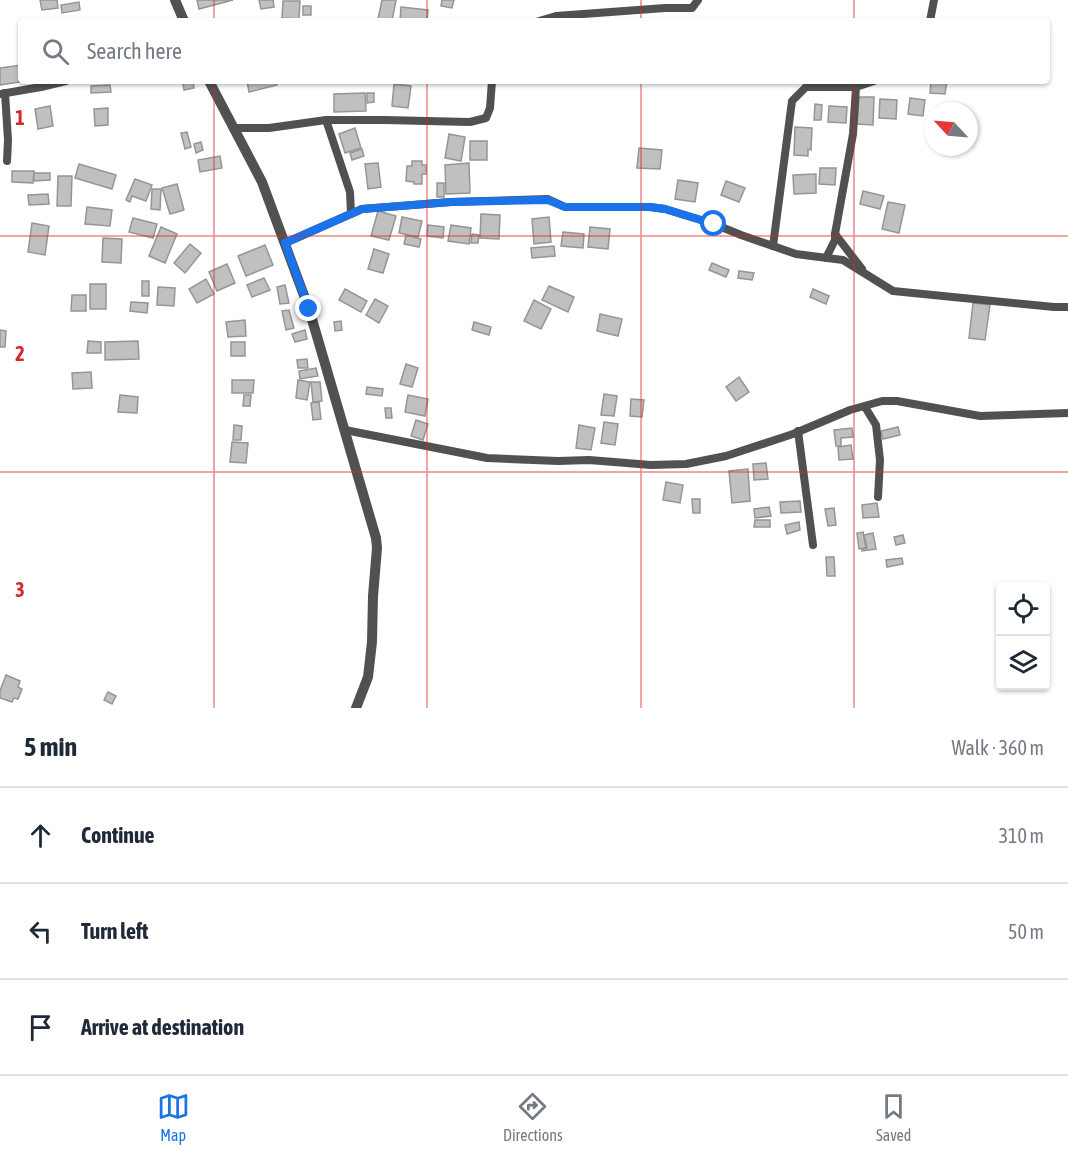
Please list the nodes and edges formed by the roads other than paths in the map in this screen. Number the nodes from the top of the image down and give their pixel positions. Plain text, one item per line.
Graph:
1 (175, 0) edge
2 (698, 0) edge
3 (934, 0) edge
4 (183, 18) edge
5 (549, 18) edge
6 (931, 18) edge
7 (54, 84) edge
8 (211, 84) edge
9 (492, 84) edge
10 (865, 84) edge
11 (856, 87) junction
12 (2, 94) edge
13 (326, 120) junction
14 (233, 128) junction
15 (7, 161) dead end
16 (351, 214) junction
17 (835, 234) junction
18 (285, 243) junction
19 (773, 246) junction
20 (826, 258) junction
21 (866, 274) junction
22 (1068, 307) edge
23 (865, 407) junction
24 (1068, 413) edge
25 (345, 430) junction
26 (798, 431) junction
27 (878, 497) dead end
28 (813, 544) dead end
29 (356, 708) edge

1 - 4 street
2 - 5 street
3 - 6 street
7 - 12 street
8 - 14 street
9 - 13 street
10 - 11 street
11 - 17 street
11 - 19 street
12 - 15 street
13 - 14 street
13 - 16 street
14 - 18 street
16 - 18 street
16 - 19 street
17 - 20 street
17 - 21 street
18 - 25 street
19 - 20 street
20 - 21 street
21 - 22 street
23 - 24 street
23 - 26 street
23 - 27 street
25 - 26 street
25 - 29 street
26 - 28 street

